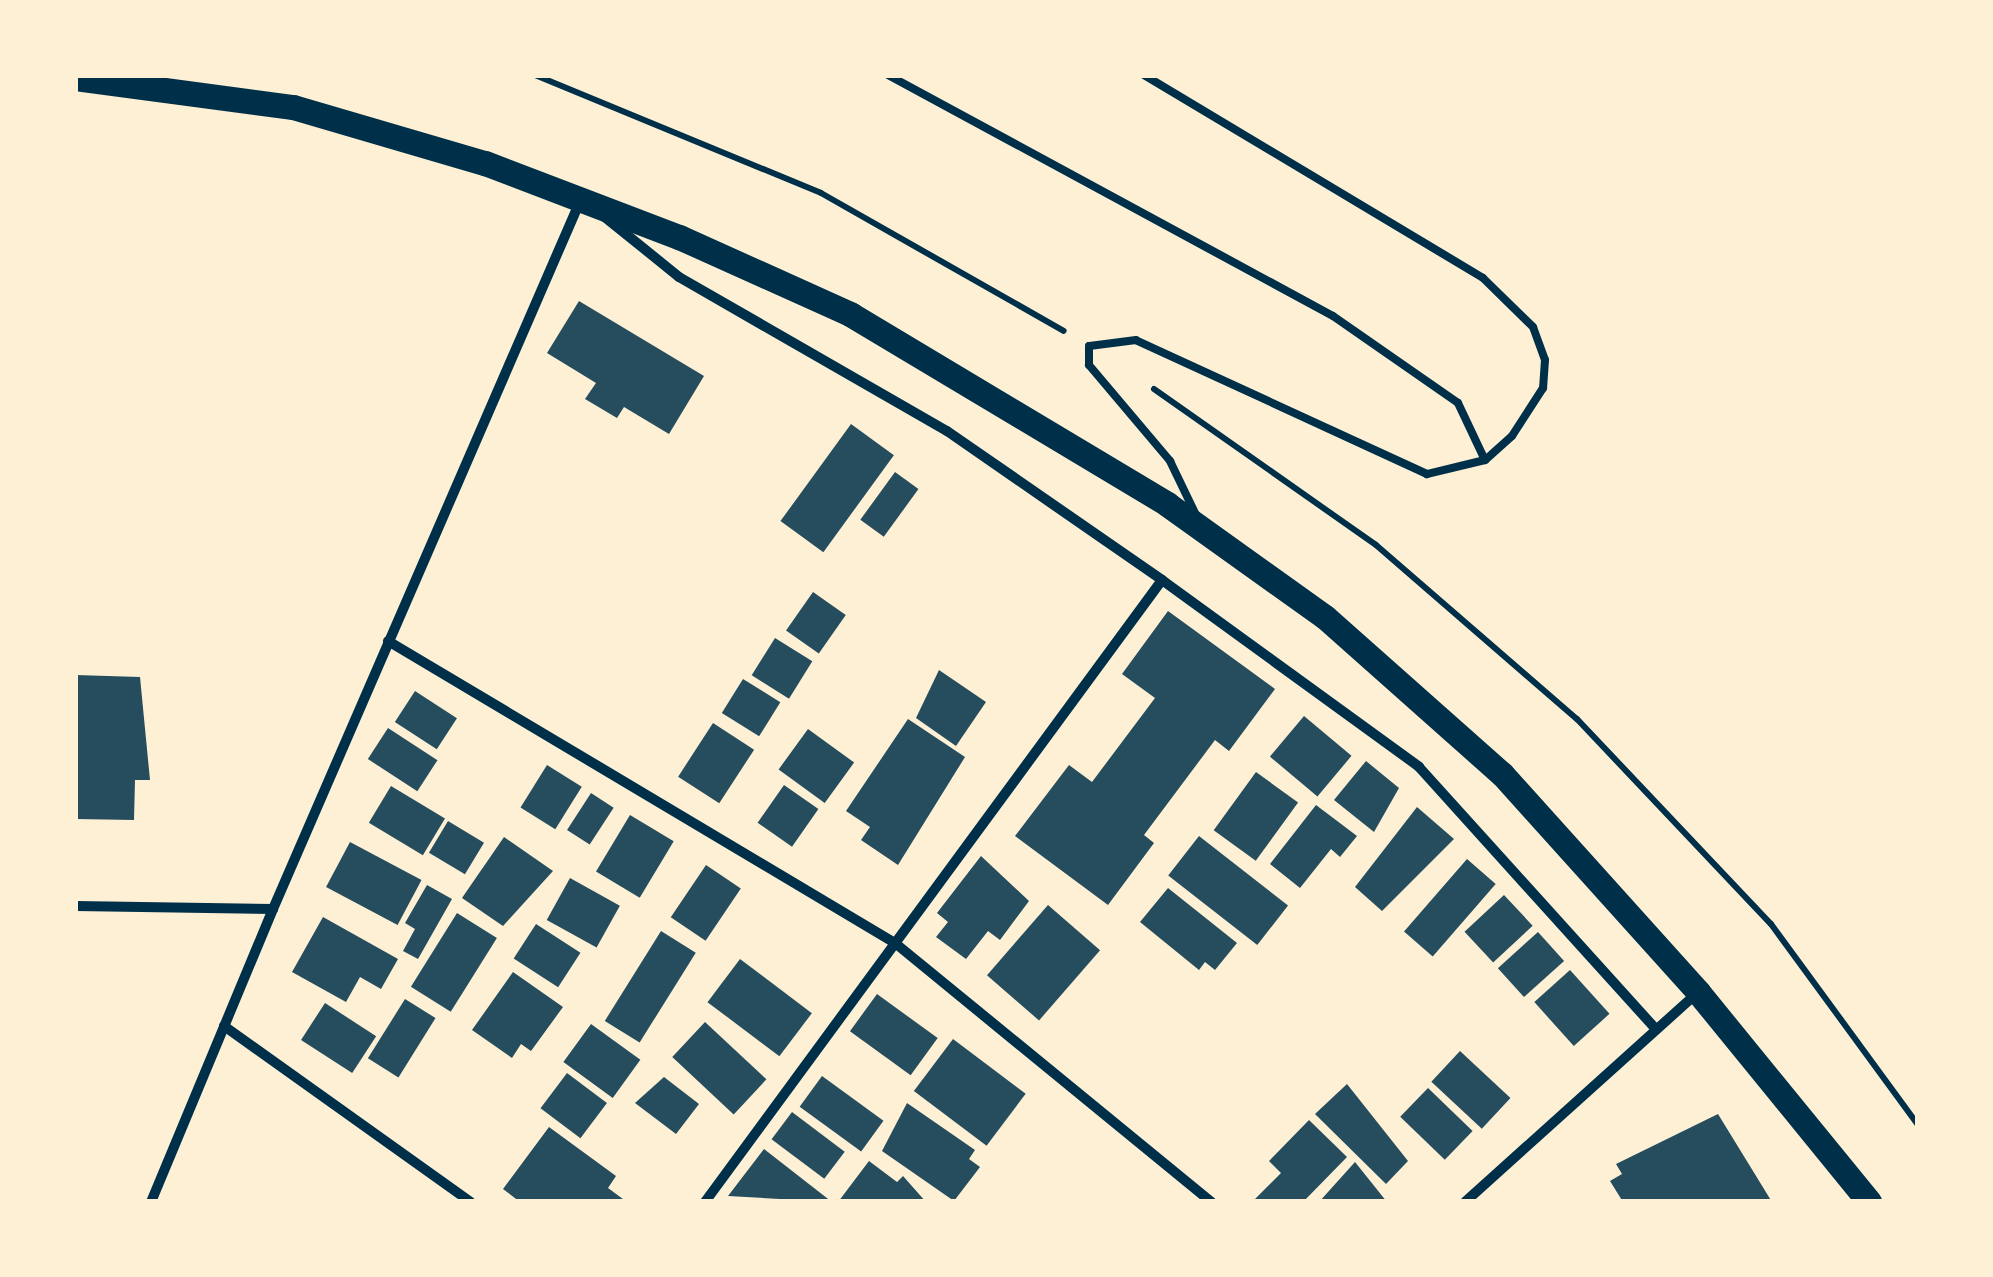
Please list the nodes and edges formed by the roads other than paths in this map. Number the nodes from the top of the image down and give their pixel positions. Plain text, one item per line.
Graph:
1 (888, 75) edge
2 (1144, 75) edge
3 (75, 78) edge
4 (581, 198) junction
5 (1485, 460) junction
6 (1201, 526) junction
7 (1162, 580) junction
8 (388, 641) junction
9 (75, 906) edge
10 (273, 909) junction
11 (895, 943) junction
12 (1698, 992) junction
13 (224, 1026) junction
14 (1656, 1029) junction
15 (151, 1202) edge
16 (470, 1202) edge
17 (705, 1202) edge
18 (1212, 1202) edge
19 (1465, 1202) edge
20 (1869, 1202) edge

1 - 5 lane
2 - 5 lane
3 - 4 main road
4 - 6 main road
4 - 7 street
4 - 8 street
5 - 6 lane
6 - 12 main road
7 - 11 street
7 - 14 street
8 - 10 street
8 - 11 street
9 - 10 street
10 - 13 street
11 - 17 street
11 - 18 street
12 - 14 street
12 - 20 main road
13 - 15 street
13 - 16 street
14 - 19 street

